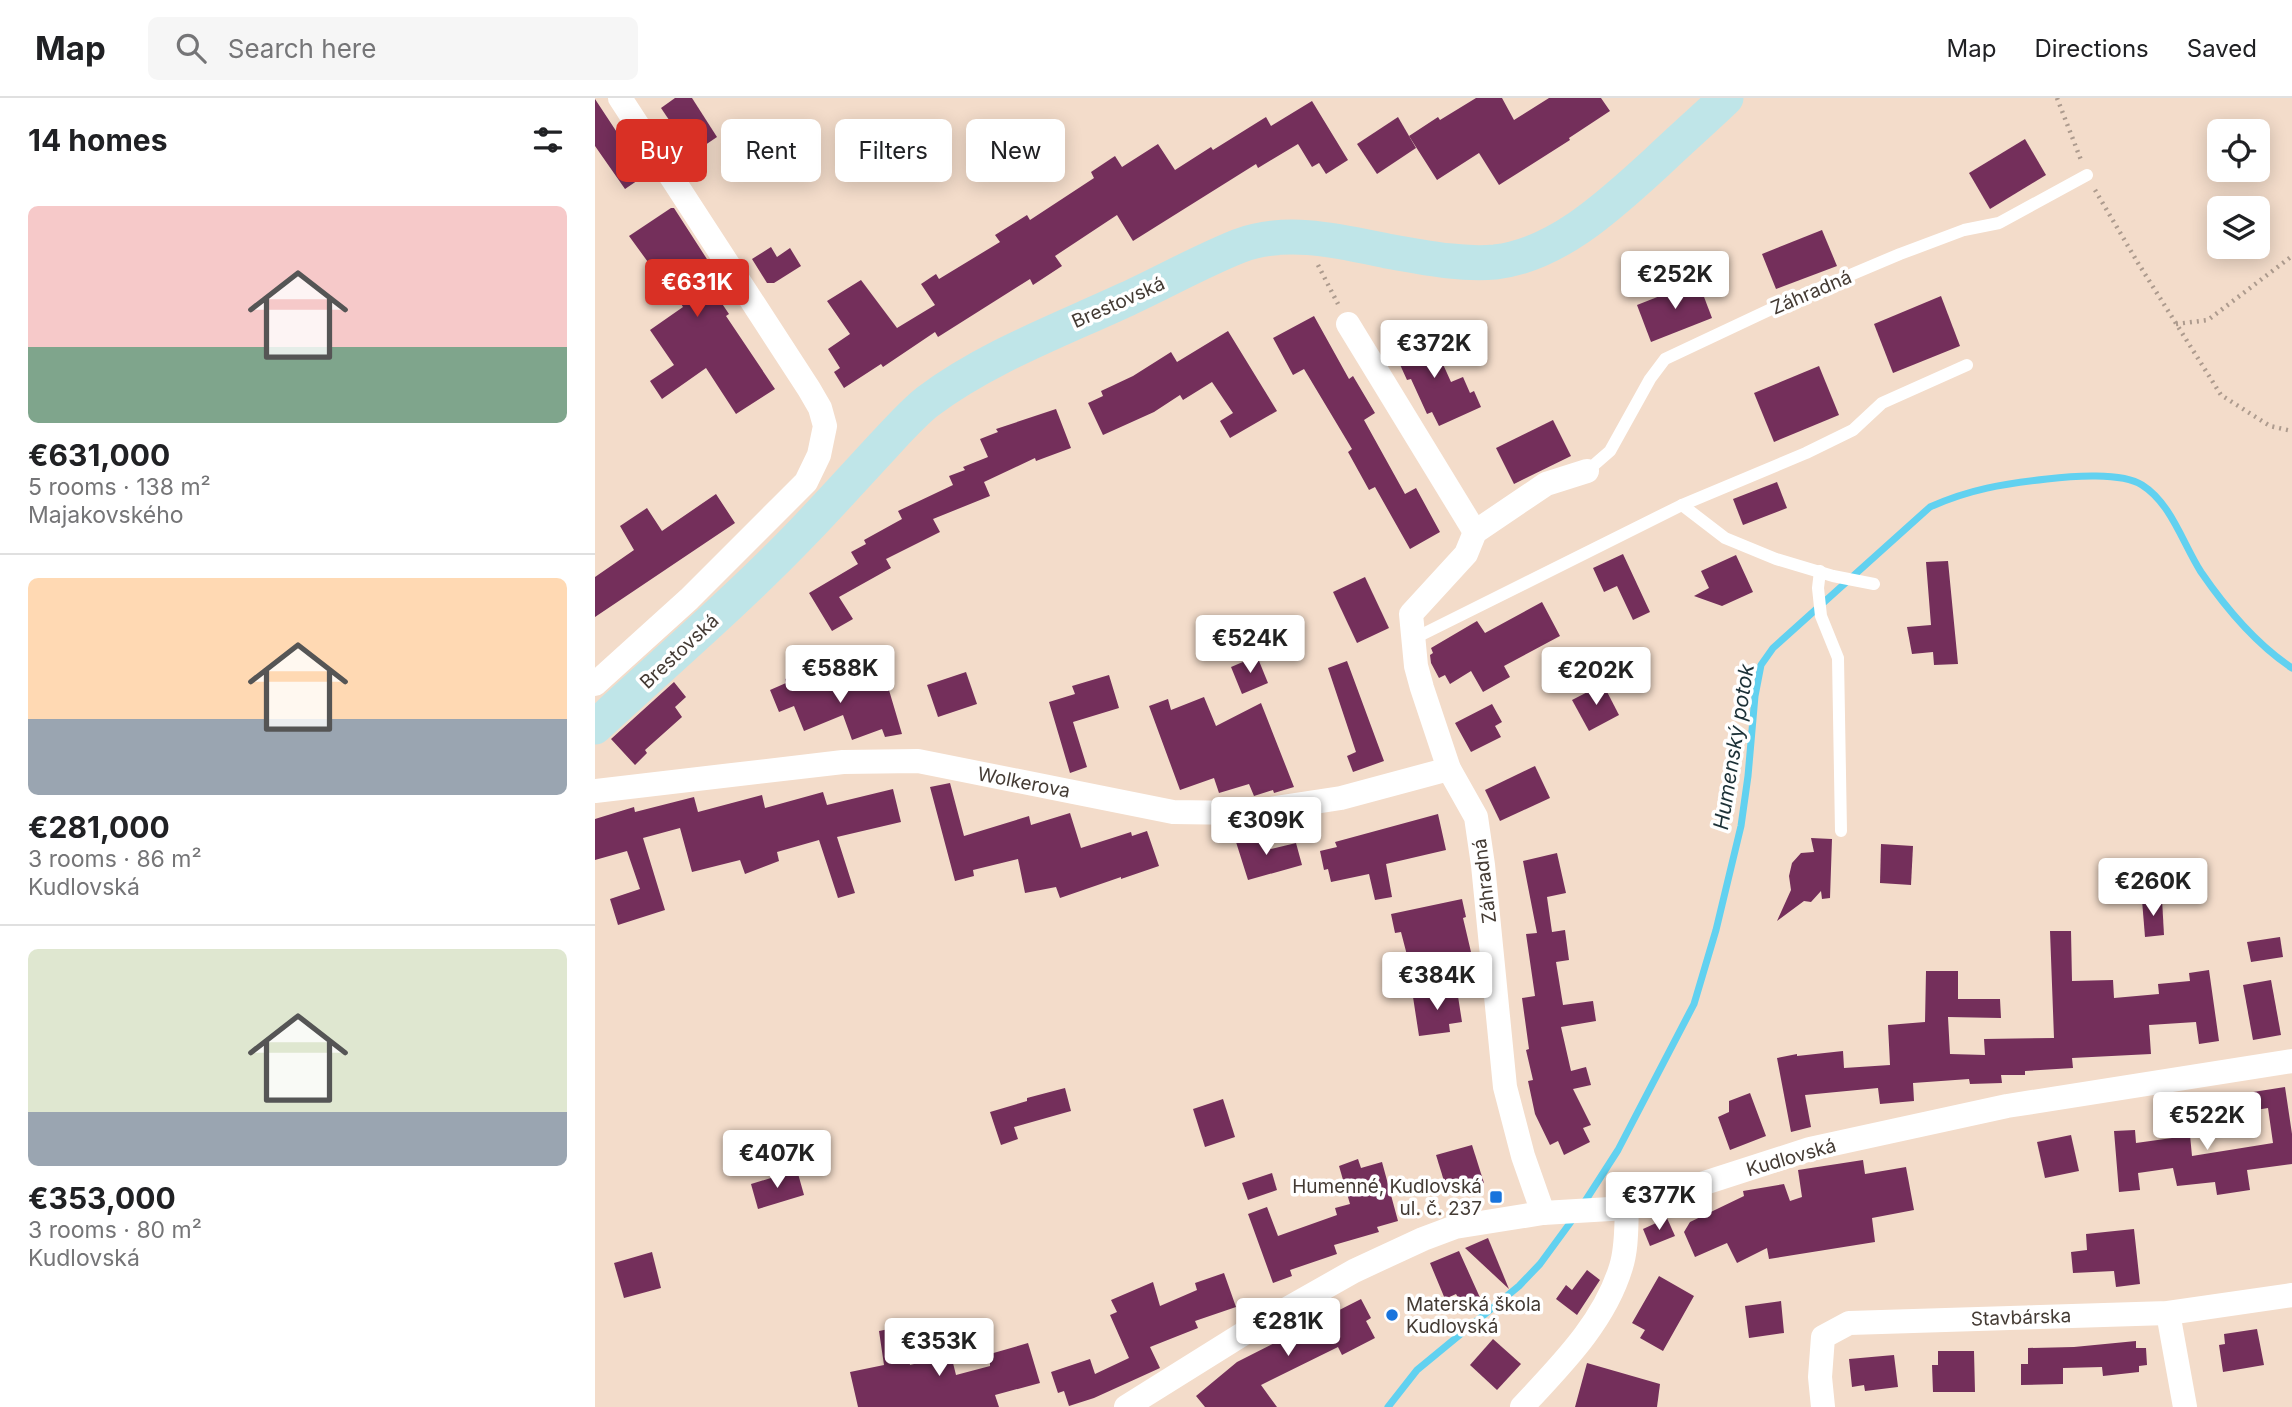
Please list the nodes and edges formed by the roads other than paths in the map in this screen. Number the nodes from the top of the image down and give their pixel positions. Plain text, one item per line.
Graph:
1 (620, 98) edge
2 (1726, 98) edge
3 (2087, 175) road end
4 (1349, 324) road end
5 (1967, 365) dead end
6 (1587, 471) joint
7 (1682, 505) junction
8 (1475, 532) junction
9 (1820, 571) junction
10 (1871, 584) dead end
11 (1413, 639) junction
12 (595, 684) edge
13 (595, 727) edge
14 (1449, 769) junction
15 (595, 791) edge
16 (1841, 831) dead end
17 (2292, 1061) edge
18 (1627, 1208) junction
19 (1552, 1212) junction
20 (2292, 1295) edge
21 (2168, 1313) junction
22 (1126, 1407) edge
23 (1522, 1407) edge
24 (1823, 1407) edge
25 (2185, 1407) edge

1 - 12 street, Brestovská
2 - 13 street, Brestovská
3 - 6 lane, Záhradná
4 - 8 street
5 - 7 lane
6 - 8 street, Záhradná
7 - 9 lane
7 - 11 lane
8 - 11 street, Záhradná
9 - 10 lane
9 - 16 lane
11 - 14 street, Záhradná
14 - 15 street, Wolkerova
14 - 19 street, Záhradná
17 - 18 street, Kudlovská
18 - 19 street, Kudlovská
18 - 23 street
19 - 22 street, Kudlovská
20 - 21 street, Stavbárska
21 - 24 street, Stavbárska
21 - 25 street

